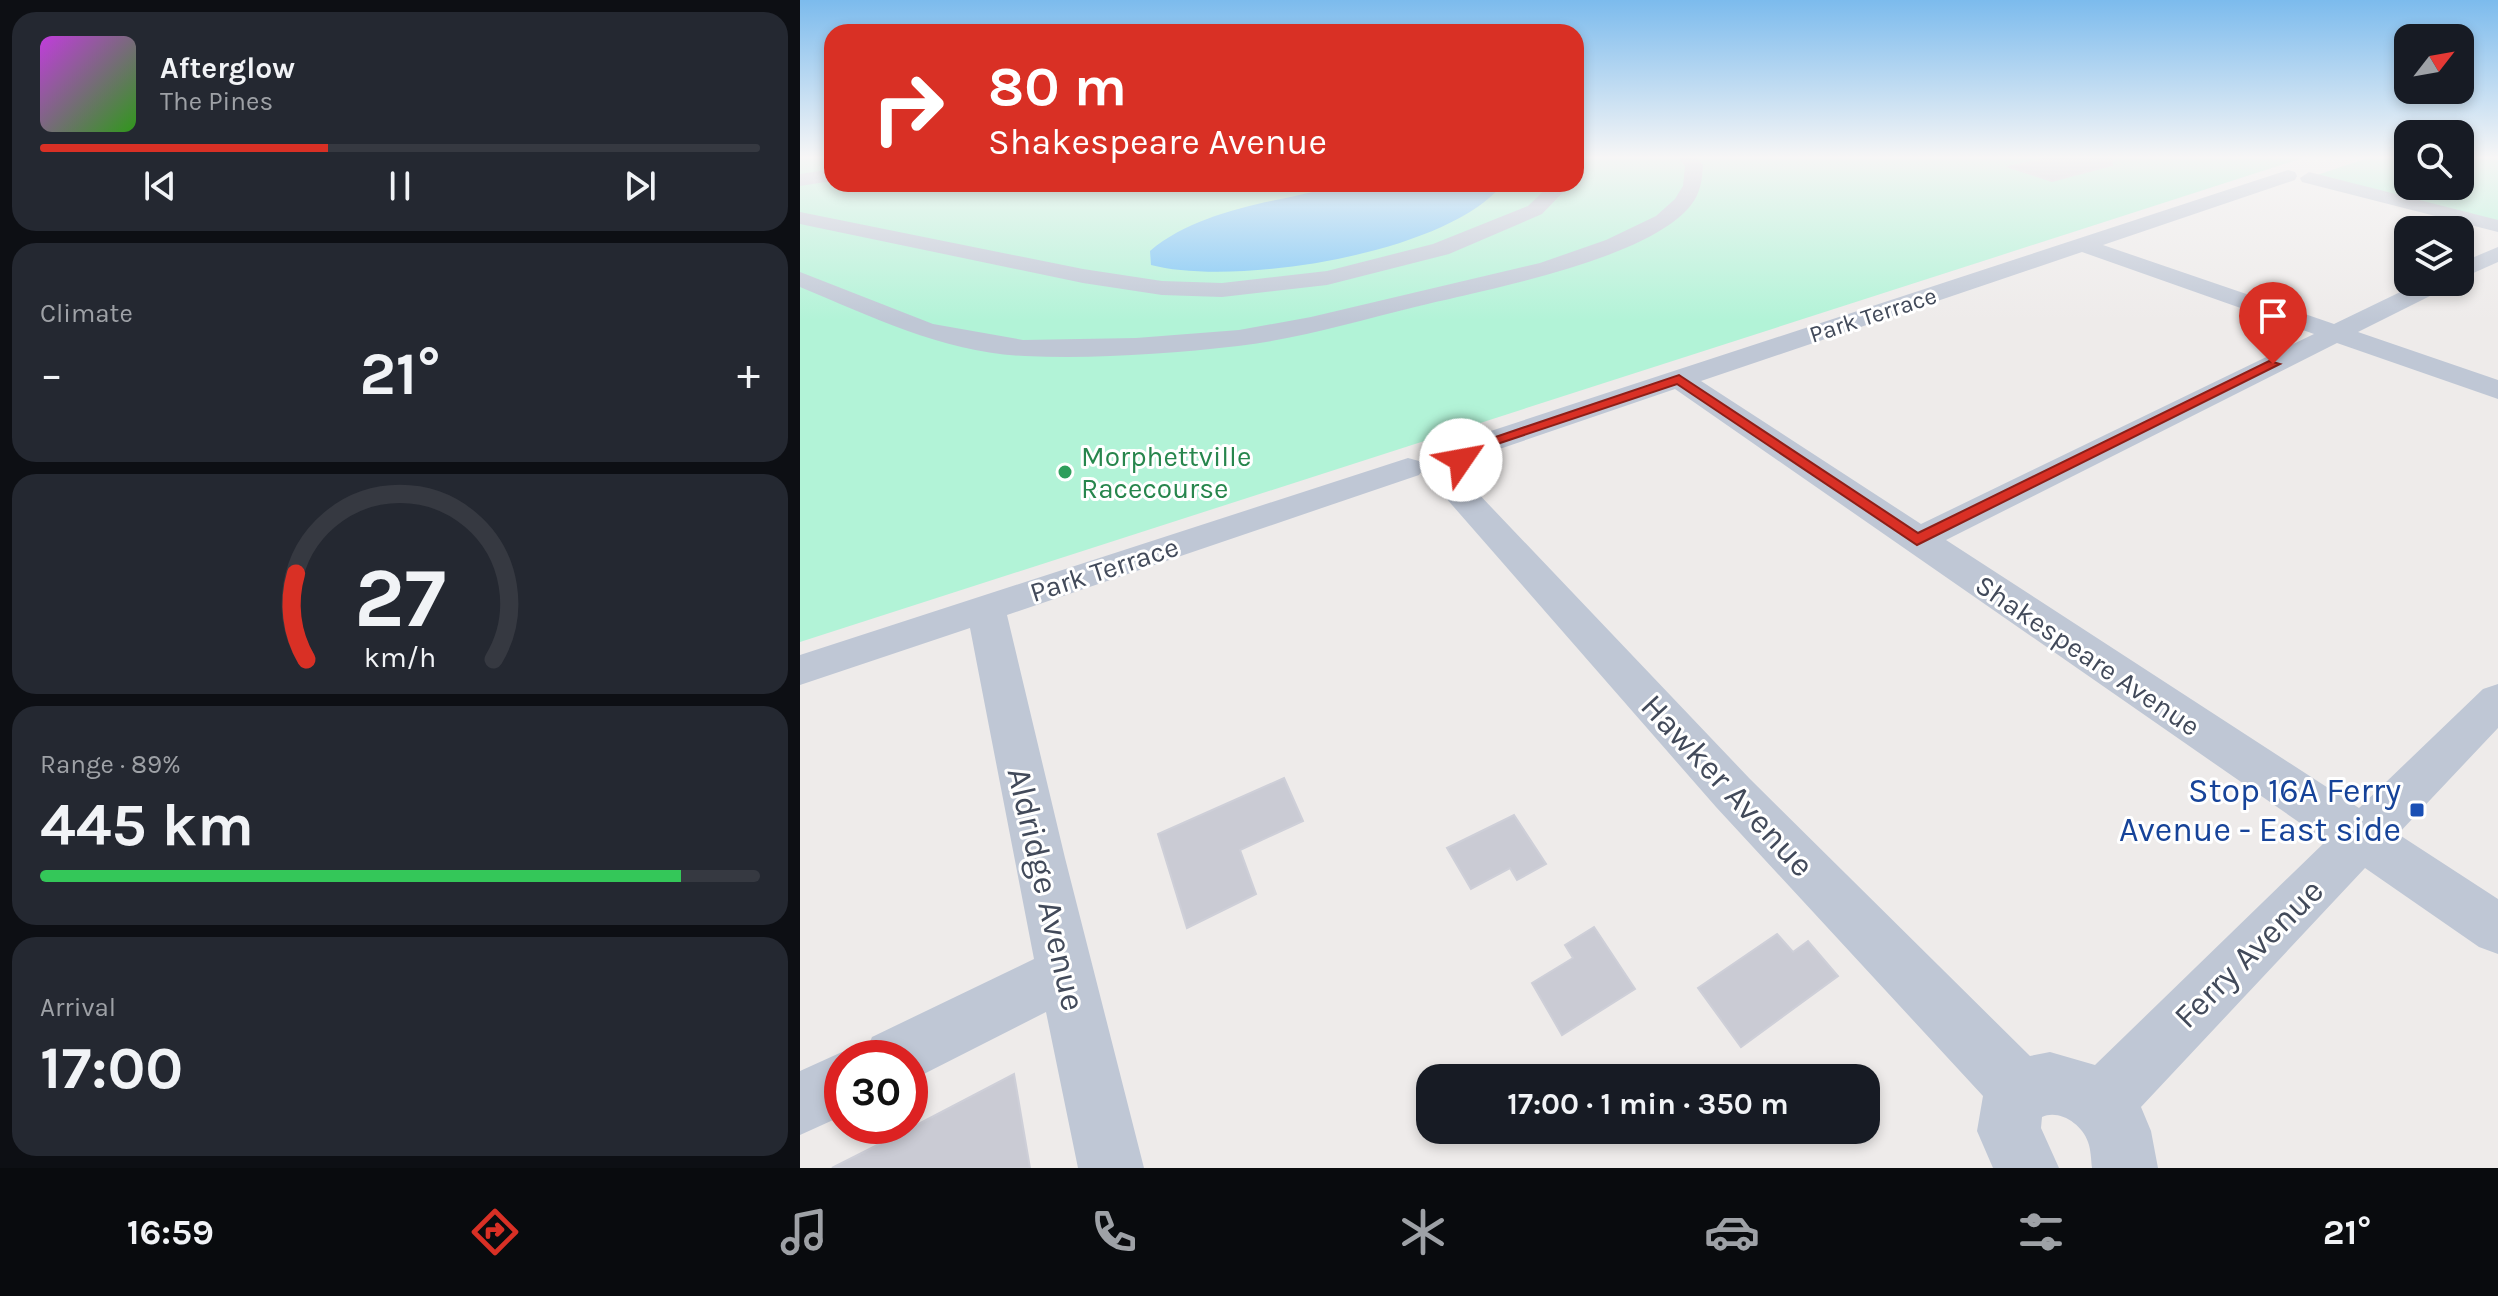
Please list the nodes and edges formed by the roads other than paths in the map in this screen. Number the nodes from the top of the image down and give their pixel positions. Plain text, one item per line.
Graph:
1 (1529, 213) edge
2 (1671, 213) edge
3 (2184, 213) edge
4 (2446, 213) edge
5 (800, 218) edge
6 (2498, 226) edge
7 (2083, 245) junction
8 (2498, 254) edge
9 (2474, 265) edge
10 (800, 279) edge
11 (2411, 296) edge
12 (2335, 333) junction
13 (1679, 379) junction
14 (2498, 390) edge
15 (1436, 465) junction
16 (1917, 540) junction
17 (986, 609) junction
18 (800, 670) edge
19 (2498, 700) edge
20 (2362, 838) junction
21 (2498, 929) edge
22 (1067, 972) junction
23 (928, 1041) edge
24 (2020, 1090) junction
25 (824, 1092) edge
26 (800, 1104) edge
27 (2100, 1104) junction
28 (1111, 1168) edge
29 (2026, 1168) edge
30 (2125, 1168) edge

1 - 5 street
2 - 10 street
3 - 7 street, Park Terrace
4 - 6 street
7 - 12 street
7 - 13 street, Park Terrace
8 - 9 street
11 - 12 street
12 - 14 street
12 - 16 street
13 - 15 street, Park Terrace
13 - 16 street, Shakespeare Avenue
15 - 17 street, Park Terrace
15 - 24 street, Hawker Avenue
16 - 20 street, Shakespeare Avenue
17 - 18 street, Park Terrace
17 - 22 street, Aldridge Avenue
19 - 20 street, Ferry Avenue
20 - 21 street, Shakespeare Avenue
20 - 27 street, Ferry Avenue
22 - 23 street
22 - 28 street, Aldridge Avenue
24 - 27 street
24 - 29 street
25 - 26 street
27 - 30 street

